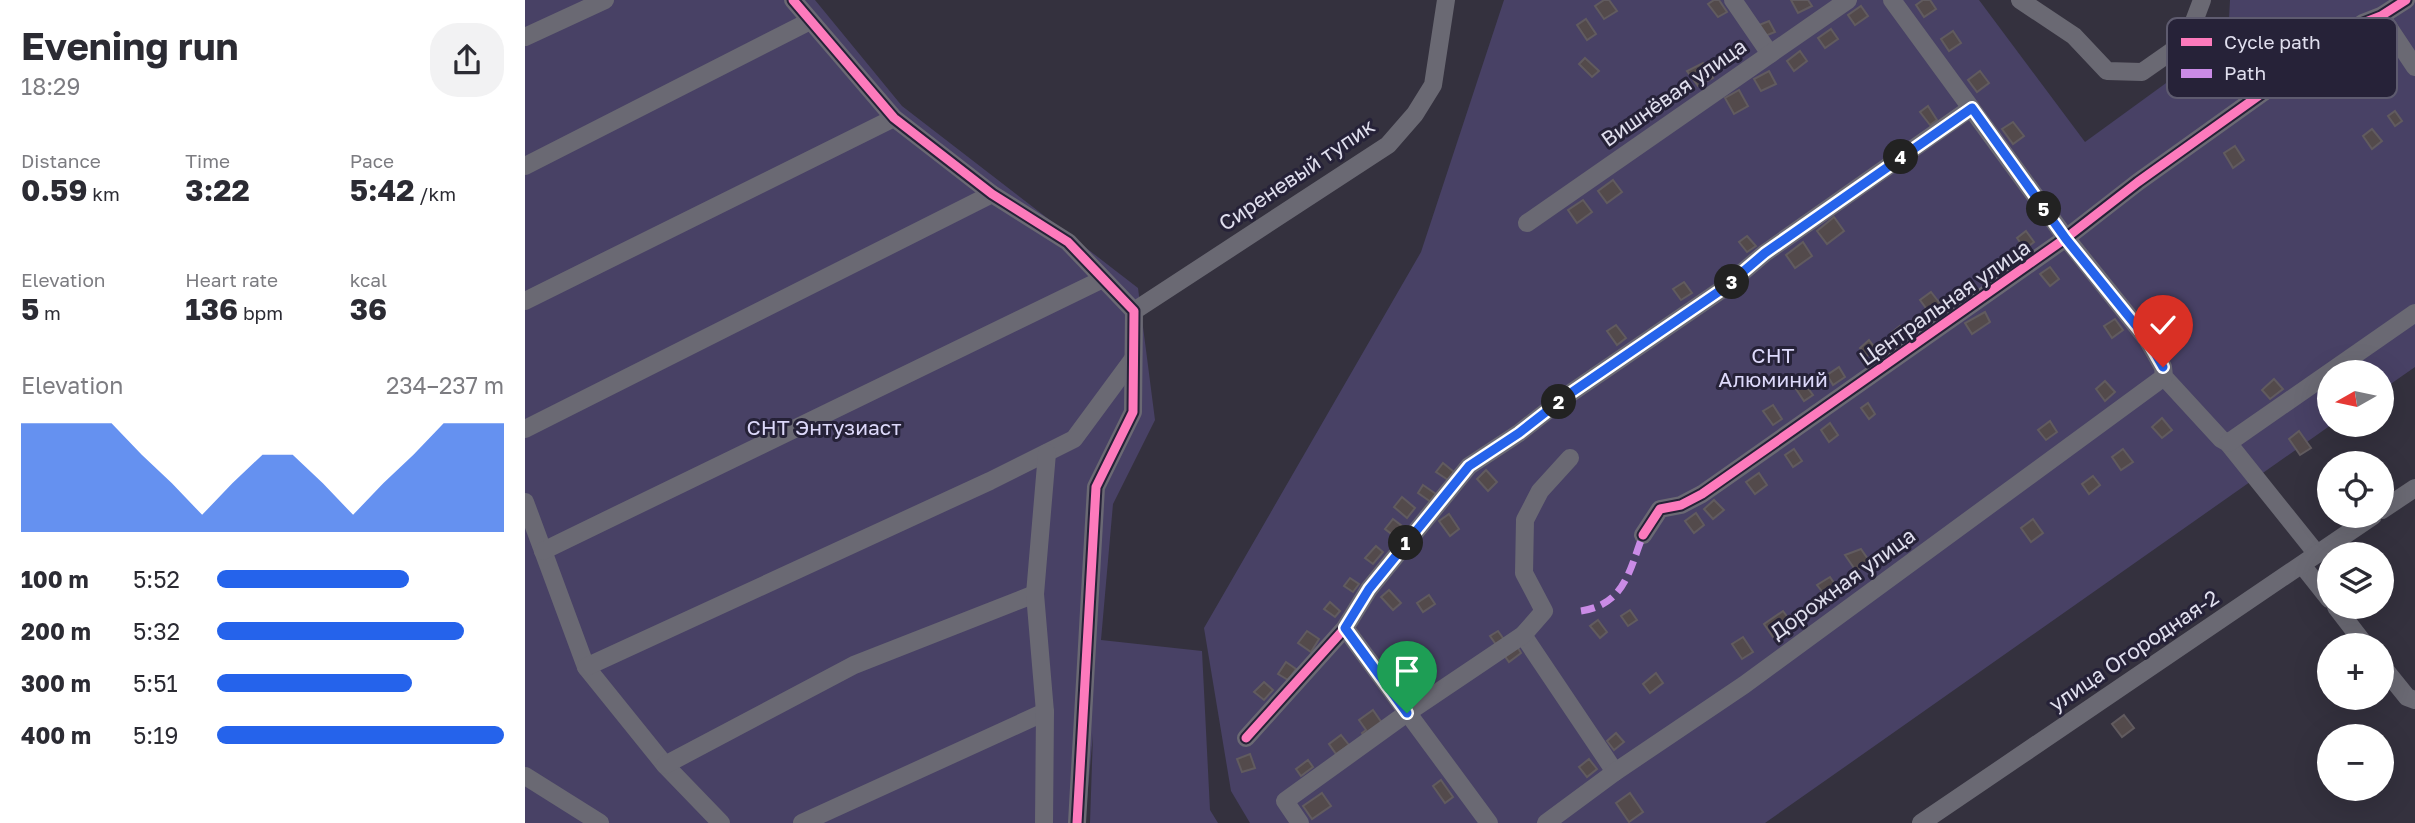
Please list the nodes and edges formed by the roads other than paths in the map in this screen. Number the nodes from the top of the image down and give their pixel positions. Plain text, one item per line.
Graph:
1 (605, 0) edge
2 (793, 0) edge
3 (1446, 0) edge
4 (1733, 0) edge
5 (1849, 0) edge
6 (1892, 0) edge
7 (2020, 0) edge
8 (2202, 0) edge
9 (2406, 0) edge
10 (2381, 16) joint
11 (2195, 18) edge
12 (2376, 18) edge
13 (810, 21) junction
14 (525, 37) edge
15 (2397, 40) edge
16 (1770, 54) junction
17 (2167, 54) edge
18 (2415, 68) edge
19 (2255, 98) edge
20 (1972, 108) junction
21 (894, 118) junction
22 (525, 166) edge
23 (992, 194) junction
24 (1527, 223) dead end
25 (2066, 239) junction
26 (1103, 279) junction
27 (525, 301) edge
28 (1133, 311) junction
29 (2415, 313) edge
30 (1133, 359) junction
31 (2164, 377) junction
32 (525, 429) edge
33 (2228, 443) junction
34 (1047, 453) junction
35 (1570, 458) dead end
36 (2415, 488) edge
37 (525, 502) edge
38 (2394, 502) edge
39 (2355, 528) edge
40 (1643, 535) dead end
41 (543, 551) junction
42 (2309, 559) junction
43 (2317, 575) edge
44 (1035, 594) junction
45 (2345, 619) edge
46 (1345, 628) junction
47 (2356, 633) edge
48 (1523, 635) junction
49 (586, 667) junction
50 (2394, 681) edge
51 (2415, 699) edge
52 (1045, 712) junction
53 (1407, 713) junction
54 (1246, 738) dead end
55 (664, 765) junction
56 (1615, 772) junction
57 (528, 782) edge
58 (600, 823) edge
59 (721, 823) edge
60 (802, 823) edge
61 (1044, 823) edge
62 (1077, 823) edge
63 (1300, 823) edge
64 (1489, 823) edge
65 (1546, 823) edge
66 (1921, 823) edge

1 - 14 street
2 - 13 street
3 - 28 street, Сиреневый тупик
4 - 16 street
5 - 16 street, Вишнёвая улица
6 - 20 street
7 - 17 street
8 - 11 street
9 - 10 street, Центральная улица
10 - 12 street, Центральная улица
13 - 21 street
13 - 22 street
15 - 18 street
16 - 24 street, Вишнёвая улица
19 - 25 street, Центральная улица
20 - 25 street
20 - 46 street
21 - 23 street
21 - 27 street
23 - 26 street
23 - 32 street
25 - 31 street
25 - 40 street, Центральная улица
26 - 28 street
26 - 41 street
28 - 30 street
29 - 33 street
30 - 34 street
30 - 62 street
31 - 33 street
31 - 56 street, Дорожная улица
33 - 42 street
34 - 44 street
34 - 49 street
35 - 48 street
36 - 38 street
37 - 41 street
39 - 42 street, улица Огородная-2
41 - 49 street
42 - 43 street
42 - 66 street, улица Огородная-2
44 - 52 street
44 - 55 street
45 - 47 street
46 - 53 street
46 - 54 street
48 - 53 street
48 - 56 street
49 - 55 street
50 - 51 street
52 - 60 street
52 - 61 street
53 - 63 street
53 - 64 street
55 - 59 street
56 - 65 street, Дорожная улица
57 - 58 street

